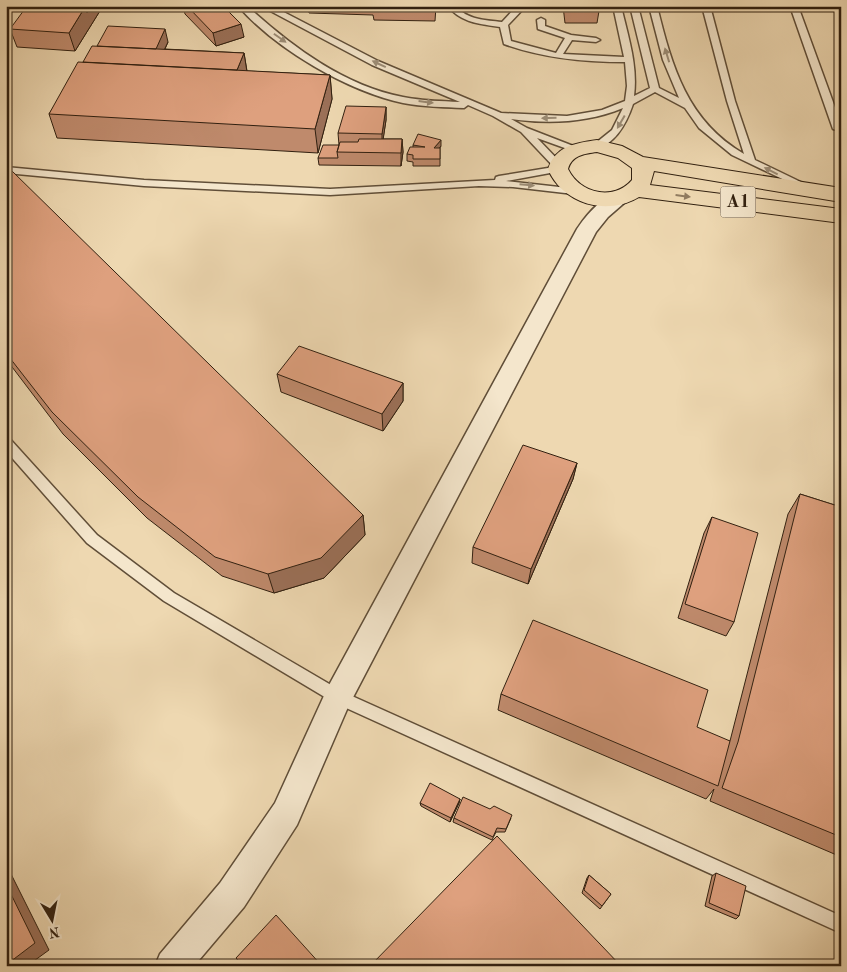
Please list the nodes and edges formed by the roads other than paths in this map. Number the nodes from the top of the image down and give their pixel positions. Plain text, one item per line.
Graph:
1 (242, 6) edge
2 (264, 6) edge
3 (452, 6) edge
4 (522, 6) edge
5 (617, 6) edge
6 (634, 6) edge
7 (653, 6) edge
8 (706, 6) edge
9 (794, 6) edge
10 (541, 20) dead end
11 (504, 26) junction
12 (570, 37) junction
13 (596, 40) dead end
14 (559, 54) junction
15 (628, 60) junction
16 (655, 89) junction
17 (630, 101) junction
18 (471, 105) junction
19 (690, 107) junction
20 (496, 114) junction
21 (838, 129) dead end
22 (524, 130) junction
23 (597, 146) junction
24 (576, 149) junction
25 (751, 160) junction
26 (638, 162) junction
27 (558, 167) junction
28 (6, 170) edge
29 (479, 183) junction
30 (815, 191) junction
31 (576, 192) junction
32 (628, 193) junction
33 (841, 195) edge
34 (841, 216) edge
35 (587, 229) junction
36 (6, 442) edge
37 (338, 697) junction
38 (841, 925) edge
39 (172, 966) edge

1 -> 18 lane
18 -> 2 lane
3 - 11 lane
4 - 11 lane
5 - 15 lane
6 - 16 lane
19 -> 7 lane
8 - 25 lane
9 - 21 lane
10 - 12 lane
11 - 14 lane
12 - 13 lane
12 - 14 lane
14 - 15 lane
15 - 17 lane
16 - 17 lane
16 - 19 lane
17 -> 20 lane
17 -> 23 lane
18 - 20 lane
19 - 25 lane
20 - 22 lane
22 - 24 lane
22 - 27 lane
23 - 24 highway
23 - 26 highway
24 - 27 highway
30 -> 25 lane
26 - 30 highway, A1
26 - 32 highway
27 - 29 lane
27 - 31 highway
28 - 29 lane
29 -> 31 lane
30 - 33 highway, A1
31 - 32 highway
31 - 35 street
32 -> 34 highway, A1
32 - 35 street
35 - 37 street
36 - 37 lane
37 - 38 lane
37 - 39 street

